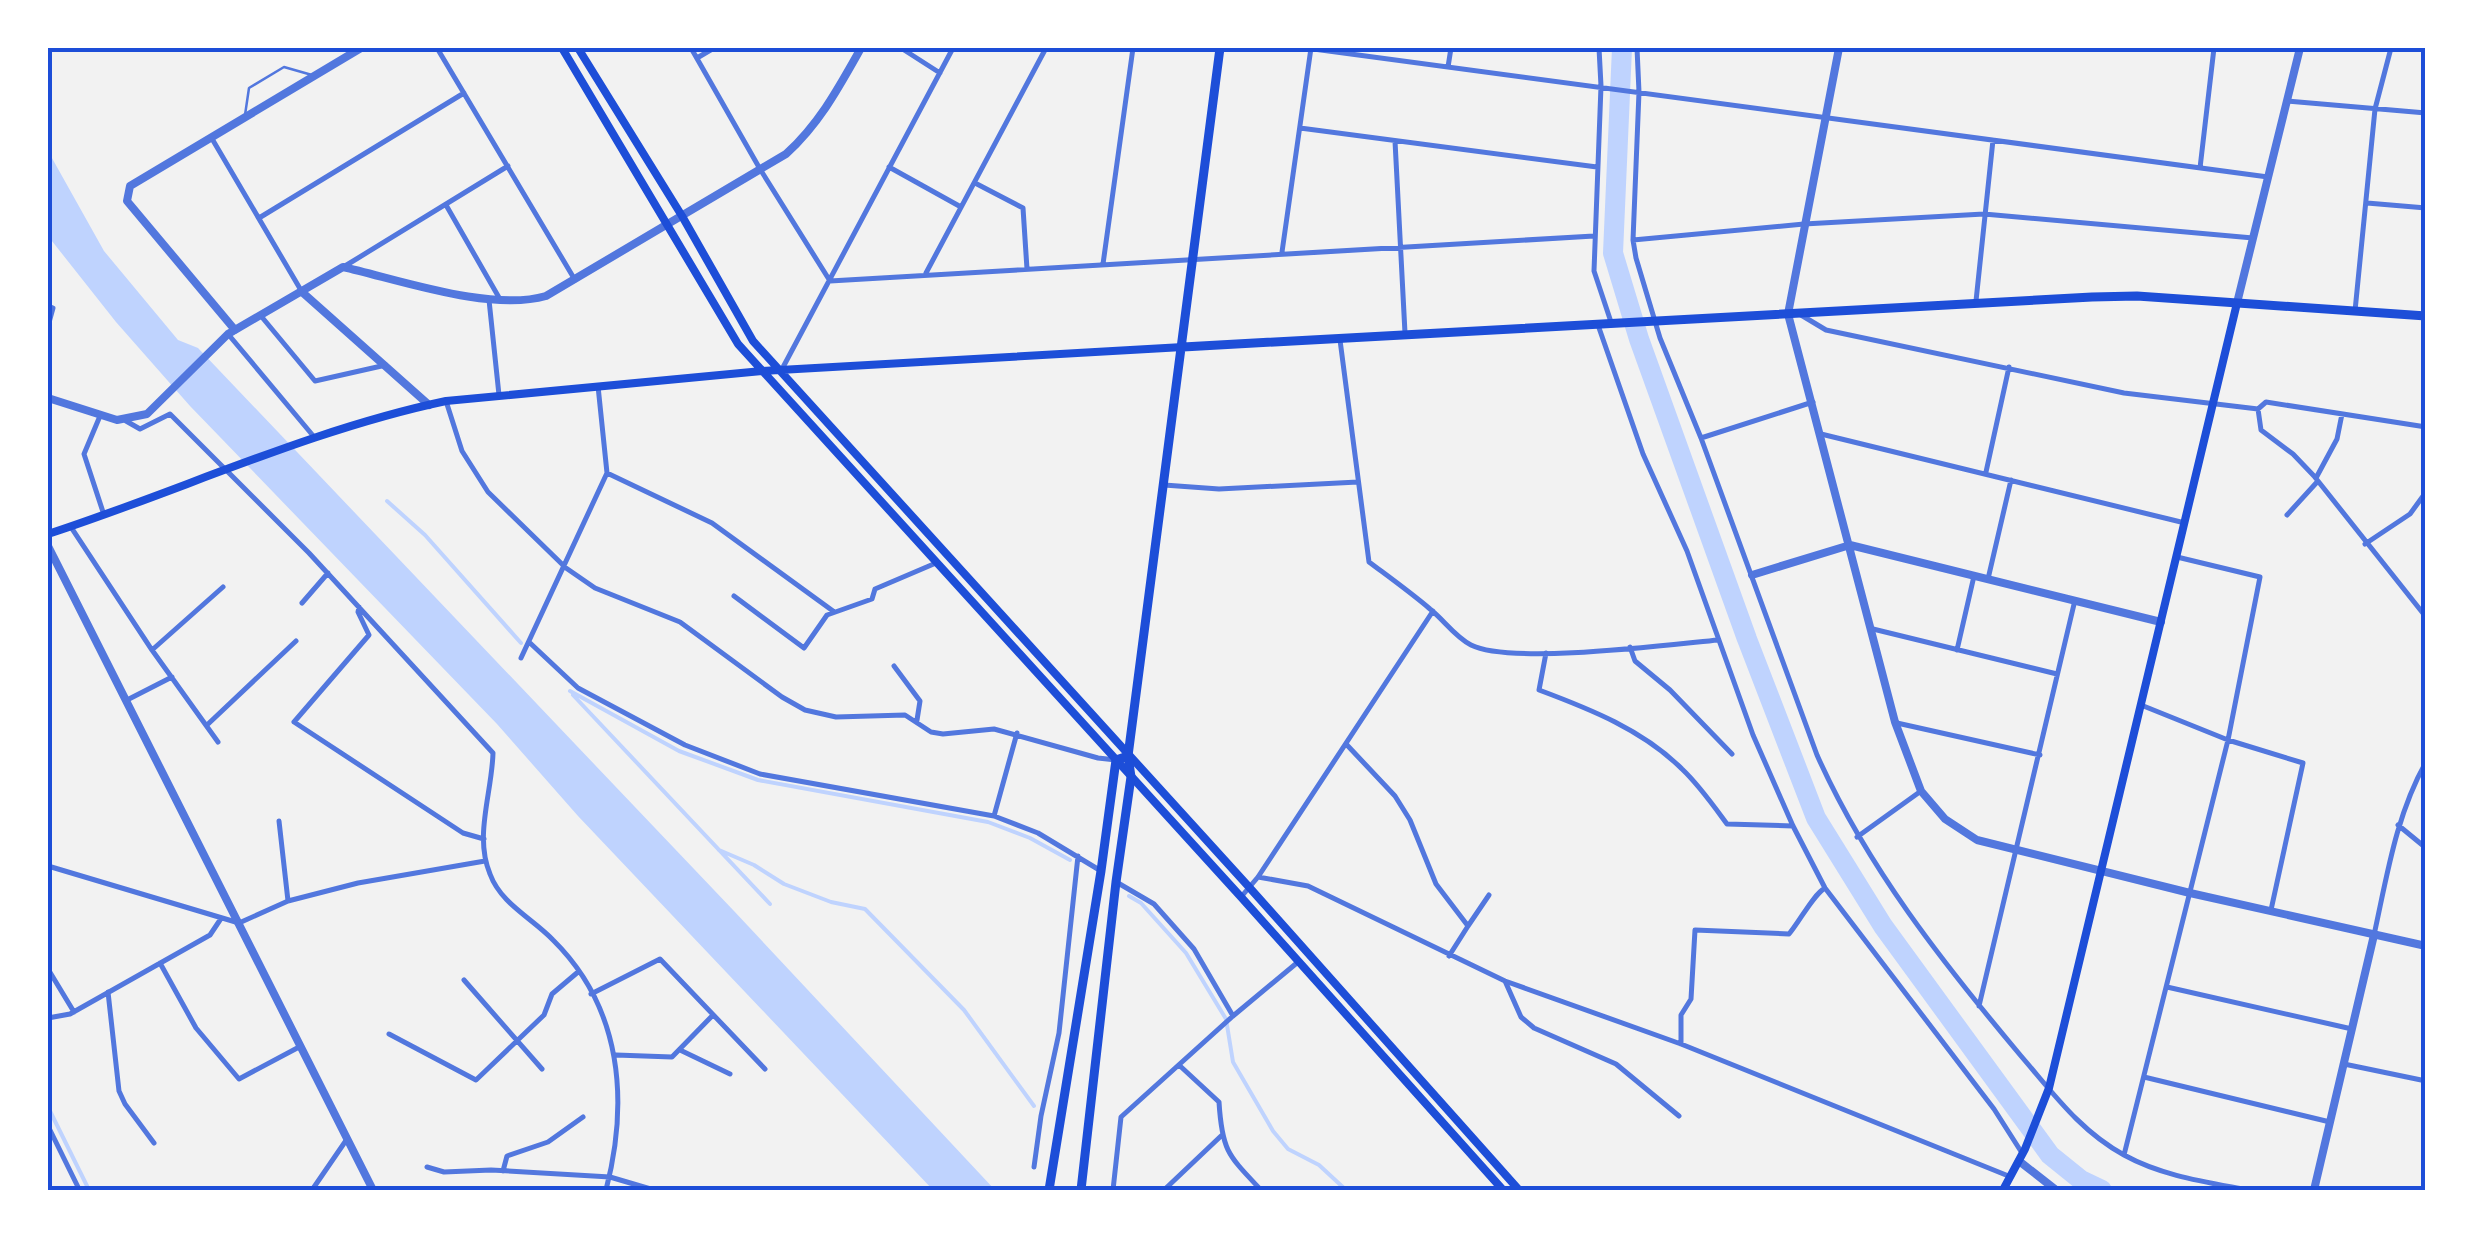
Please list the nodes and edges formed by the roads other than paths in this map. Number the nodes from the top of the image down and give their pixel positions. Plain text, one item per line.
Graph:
1 (360, 48) edge
2 (436, 48) edge
3 (562, 48) edge
4 (578, 48) edge
5 (690, 48) edge
6 (714, 48) edge
7 (861, 48) edge
8 (901, 48) edge
9 (953, 48) edge
10 (1046, 48) edge
11 (1133, 48) edge
12 (1220, 48) edge
13 (1309, 48) edge
14 (1451, 48) edge
15 (1599, 48) edge
16 (1637, 48) edge
17 (1839, 48) edge
18 (2214, 48) edge
19 (2300, 48) edge
20 (2391, 48) edge
21 (697, 58) junction
22 (1448, 67) junction
23 (940, 74) junction
24 (314, 76) junction
25 (1601, 86) junction
26 (1639, 92) junction
27 (464, 93) junction
28 (2287, 101) junction
29 (2375, 109) junction
30 (2426, 113) edge
31 (245, 116) junction
32 (1825, 119) junction
33 (1300, 128) junction
34 (210, 138) junction
35 (1993, 140) junction
36 (1395, 142) junction
37 (508, 166) junction
38 (889, 167) junction
39 (1597, 167) junction
40 (2200, 168) junction
41 (760, 170) junction
42 (2268, 177) junction
43 (975, 183) junction
44 (2366, 202) junction
45 (446, 205) junction
46 (962, 207) junction
47 (2426, 208) edge
48 (1984, 214) junction
49 (682, 216) junction
50 (259, 218) junction
51 (668, 224) junction
52 (1804, 224) junction
53 (1594, 236) junction
54 (2253, 238) junction
55 (1633, 240) junction
56 (1400, 247) junction
57 (1282, 254) junction
58 (1192, 259) junction
59 (1103, 264) junction
60 (343, 267) junction
61 (1027, 268) junction
62 (926, 273) junction
63 (575, 280) junction
64 (830, 281) junction
65 (302, 292) junction
66 (489, 300) junction
67 (501, 301) junction
68 (1976, 303) junction
69 (2237, 303) junction
70 (48, 306) edge
71 (2354, 311) junction
72 (1793, 314) junction
73 (261, 316) junction
74 (2426, 316) edge
75 (1654, 321) junction
76 (1615, 324) junction
77 (1598, 325) junction
78 (48, 326) edge
79 (231, 332) junction
80 (1405, 333) junction
81 (1340, 337) junction
82 (1183, 347) junction
83 (386, 365) junction
84 (2009, 367) junction
85 (762, 371) junction
86 (781, 371) junction
87 (598, 386) junction
88 (498, 395) junction
89 (48, 398) edge
90 (446, 401) junction
91 (1813, 402) junction
92 (2214, 403) junction
93 (429, 404) junction
94 (2258, 409) junction
95 (2342, 414) junction
96 (100, 416) junction
97 (126, 421) junction
98 (2426, 427) edge
99 (1821, 434) junction
100 (1702, 438) junction
101 (312, 439) junction
102 (230, 469) junction
103 (1986, 472) junction
104 (607, 473) junction
105 (2012, 478) junction
106 (2317, 480) junction
107 (1358, 482) junction
108 (1164, 485) junction
109 (2426, 492) edge
110 (2287, 514) dead end
111 (104, 516) junction
112 (2185, 523) junction
113 (72, 526) junction
114 (48, 534) edge
115 (2365, 544) junction
116 (1850, 545) junction
117 (48, 546) edge
118 (2178, 557) junction
119 (937, 562) junction
120 (566, 568) junction
121 (328, 574) junction
122 (1752, 575) junction
123 (1974, 576) junction
124 (1988, 579) junction
125 (224, 588) dead end
126 (734, 596) dead end
127 (2075, 599) junction
128 (302, 603) dead end
129 (359, 607) junction
130 (1433, 610) junction
131 (833, 611) junction
132 (2426, 617) edge
133 (2161, 622) junction
134 (1873, 629) junction
135 (1719, 640) junction
136 (296, 641) dead end
137 (529, 642) junction
138 (1630, 647) junction
139 (152, 650) junction
140 (1957, 650) junction
141 (1546, 653) junction
142 (521, 658) dead end
143 (894, 666) dead end
144 (2057, 674) junction
145 (172, 677) junction
146 (127, 700) junction
147 (2141, 706) junction
148 (916, 720) junction
149 (1895, 722) junction
150 (207, 725) junction
151 (1017, 733) junction
152 (2228, 740) junction
153 (218, 742) dead end
154 (1347, 745) junction
155 (1732, 754) dead end
156 (2040, 754) junction
157 (1128, 756) junction
158 (1116, 760) junction
159 (2426, 762) edge
160 (1131, 777) junction
161 (1921, 791) junction
162 (994, 816) junction
163 (279, 821) dead end
164 (2398, 825) junction
165 (1792, 826) junction
166 (1857, 837) junction
167 (484, 839) junction
168 (2426, 848) edge
169 (2017, 851) junction
170 (1078, 856) junction
171 (485, 861) junction
172 (48, 866) edge
173 (1101, 871) junction
174 (2102, 872) junction
175 (1258, 877) junction
176 (1116, 882) junction
177 (1249, 887) junction
178 (1825, 888) junction
179 (2190, 893) junction
180 (1489, 896) dead end
181 (1241, 897) junction
182 (288, 900) junction
183 (2270, 911) junction
184 (220, 919) junction
185 (239, 923) junction
186 (1468, 926) junction
187 (2374, 935) junction
188 (2426, 946) edge
189 (1449, 956) junction
190 (1298, 962) junction
191 (160, 963) junction
192 (48, 969) edge
193 (578, 972) junction
194 (464, 980) dead end
195 (1505, 981) junction
196 (2167, 987) junction
197 (108, 992) junction
198 (591, 994) junction
199 (1979, 1006) junction
200 (74, 1012) junction
201 (713, 1015) junction
202 (1232, 1016) junction
203 (48, 1018) edge
204 (2352, 1029) junction
205 (389, 1034) dead end
206 (517, 1041) junction
207 (1681, 1044) junction
208 (300, 1046) junction
209 (680, 1050) junction
210 (616, 1055) junction
211 (2344, 1064) junction
212 (1179, 1065) junction
213 (765, 1069) dead end
214 (542, 1070) dead end
215 (730, 1074) dead end
216 (2144, 1077) junction
217 (2426, 1081) edge
218 (2047, 1093) junction
219 (1679, 1116) dead end
220 (583, 1117) dead end
221 (2330, 1122) junction
222 (48, 1126) edge
223 (1221, 1136) junction
224 (347, 1139) junction
225 (154, 1143) dead end
226 (2022, 1154) junction
227 (2124, 1155) junction
228 (427, 1167) dead end
229 (1034, 1167) dead end
230 (503, 1171) junction
231 (610, 1177) junction
232 (2011, 1178) junction
233 (77, 1190) edge
234 (312, 1190) edge
235 (373, 1190) edge
236 (606, 1190) edge
237 (654, 1190) edge
238 (1050, 1190) edge
239 (1080, 1190) edge
240 (1114, 1190) edge
241 (1164, 1190) edge
242 (1261, 1190) edge
243 (1503, 1190) edge
244 (1519, 1190) edge
245 (2003, 1190) edge
246 (2056, 1190) edge
247 (2248, 1190) edge
248 (2314, 1190) edge

1 - 24 street
2 - 27 street
3 - 51 main road
4 - 49 main road
5 - 21 street
6 - 21 street
7 - 41 street
8 - 23 street
9 - 23 street
10 - 43 street
11 - 59 street
12 - 58 highway
13 - 22 street
13 - 33 street
14 - 22 street
15 - 25 street
16 - 26 street
17 - 32 street
18 - 40 street
19 - 28 street
20 - 29 street
21 - 41 street
22 - 25 street
23 - 38 street
24 - 31 street
24 - 31 lane
25 - 26 street
25 - 39 street
26 - 32 street
26 - 55 street
27 - 37 street
27 - 50 street
28 - 29 street
28 - 42 street
29 - 30 street
29 - 44 street
31 - 34 street
32 - 35 street
32 - 52 street
33 - 36 street
33 - 57 street
34 - 50 street
34 - 79 street
35 - 40 street
35 - 48 street
36 - 39 street
36 - 56 street
37 - 45 street
37 - 63 street
38 - 46 street
38 - 64 street
39 - 53 street
40 - 42 street
41 - 49 street
41 - 64 street
42 - 54 street
43 - 46 street
43 - 61 street
44 - 47 street
44 - 71 street
45 - 60 street
45 - 67 street
46 - 62 street
48 - 52 street
48 - 54 street
48 - 68 street
49 - 51 street
49 - 86 main road
50 - 65 street
51 - 63 street
51 - 85 main road
52 - 55 street
52 - 72 street
53 - 56 street
53 - 76 street
54 - 69 street
55 - 75 street
56 - 57 street
56 - 80 street
57 - 58 street
58 - 59 street
58 - 82 highway
59 - 61 street
60 - 65 street
60 - 66 street
61 - 62 street
62 - 64 street
63 - 67 street
64 - 86 street
65 - 73 street
65 - 83 street
66 - 67 street
66 - 88 street
68 - 69 highway
68 - 72 highway
69 - 71 highway
69 - 92 main road
70 - 78 street
71 - 74 highway
72 - 75 highway
72 - 84 street
72 - 91 street
73 - 79 street
73 - 83 street
75 - 76 highway
75 - 100 street
76 - 77 highway
77 - 80 highway
77 - 135 street
79 - 97 street
79 - 101 street
80 - 81 highway
81 - 82 highway
81 - 107 street
82 - 86 main road
82 - 108 highway
83 - 93 street
84 - 92 street
84 - 103 street
85 - 86 main road
85 - 87 main road
85 - 119 main road
86 - 157 main road
87 - 88 main road
87 - 104 street
88 - 90 main road
89 - 96 street
90 - 93 main road
90 - 120 street
91 - 99 street
91 - 100 street
92 - 94 street
92 - 112 main road
93 - 101 main road
94 - 95 street
94 - 106 street
95 - 98 street
95 - 106 street
96 - 97 street
96 - 111 street
97 - 102 street
99 - 103 street
99 - 116 street
100 - 122 street
101 - 102 main road
102 - 111 main road
102 - 121 street
103 - 105 street
104 - 120 street
104 - 131 street
105 - 112 street
105 - 124 street
106 - 110 street
106 - 115 street
107 - 108 street
107 - 130 street
108 - 157 highway
109 - 115 street
111 - 113 main road
112 - 118 main road
113 - 114 main road
113 - 139 street
115 - 132 street
116 - 122 street
116 - 123 street
116 - 134 street
117 - 146 street
118 - 133 main road
118 - 152 street
119 - 131 street
119 - 158 main road
120 - 137 street
120 - 148 street
121 - 128 street
121 - 129 street
122 - 166 street
123 - 124 street
123 - 140 street
124 - 127 street
125 - 139 street
126 - 131 street
127 - 133 street
127 - 144 street
129 - 167 street
129 - 167 street
130 - 141 street
130 - 154 street
133 - 147 main road
134 - 140 street
134 - 149 street
135 - 138 street
135 - 165 street
136 - 150 street
137 - 142 street
137 - 162 street
138 - 141 street
138 - 155 street
139 - 145 street
140 - 144 street
141 - 165 street
143 - 148 street
144 - 156 street
145 - 146 street
145 - 150 street
146 - 185 street
147 - 152 street
147 - 174 main road
148 - 151 street
149 - 156 street
149 - 161 street
150 - 153 street
151 - 158 street
151 - 162 street
152 - 179 street
152 - 183 street
154 - 175 street
154 - 186 street
156 - 169 street
157 - 158 highway
157 - 160 highway
157 - 177 main road
158 - 160 main road
158 - 173 highway
159 - 164 street
160 - 176 highway
160 - 181 main road
161 - 166 street
161 - 169 street
162 - 170 street
163 - 182 street
164 - 168 street
164 - 187 street
165 - 178 street
166 - 199 street
167 - 171 street
169 - 174 street
169 - 199 street
170 - 173 street
170 - 229 street
171 - 182 street
171 - 193 street
172 - 184 street
173 - 238 highway
174 - 179 street
174 - 218 main road
175 - 177 street
175 - 189 street
176 - 202 street
176 - 239 highway
177 - 181 street
177 - 244 main road
178 - 207 street
178 - 226 street
179 - 183 street
179 - 196 street
180 - 186 street
181 - 190 main road
182 - 185 street
183 - 187 street
184 - 185 street
184 - 191 street
185 - 208 street
186 - 189 street
187 - 188 street
187 - 204 street
189 - 195 street
190 - 202 street
190 - 243 main road
191 - 197 street
191 - 208 street
192 - 200 street
193 - 198 street
193 - 206 street
194 - 206 street
195 - 207 street
195 - 219 street
196 - 204 street
196 - 216 street
197 - 200 street
197 - 225 street
198 - 201 street
198 - 210 street
199 - 218 street
200 - 203 street
201 - 209 street
201 - 213 street
202 - 212 street
204 - 211 street
205 - 206 street
206 - 214 street
207 - 232 street
208 - 224 street
209 - 210 street
209 - 215 street
210 - 231 street
211 - 217 street
211 - 221 street
212 - 223 street
212 - 240 street
216 - 221 street
216 - 227 street
218 - 226 main road
218 - 227 street
220 - 230 street
221 - 248 street
222 - 233 street
223 - 241 street
223 - 242 street
224 - 234 street
224 - 235 street
226 - 232 main road
226 - 246 street
227 - 247 street
228 - 230 street
230 - 231 street
231 - 236 street
231 - 237 street
232 - 245 main road

